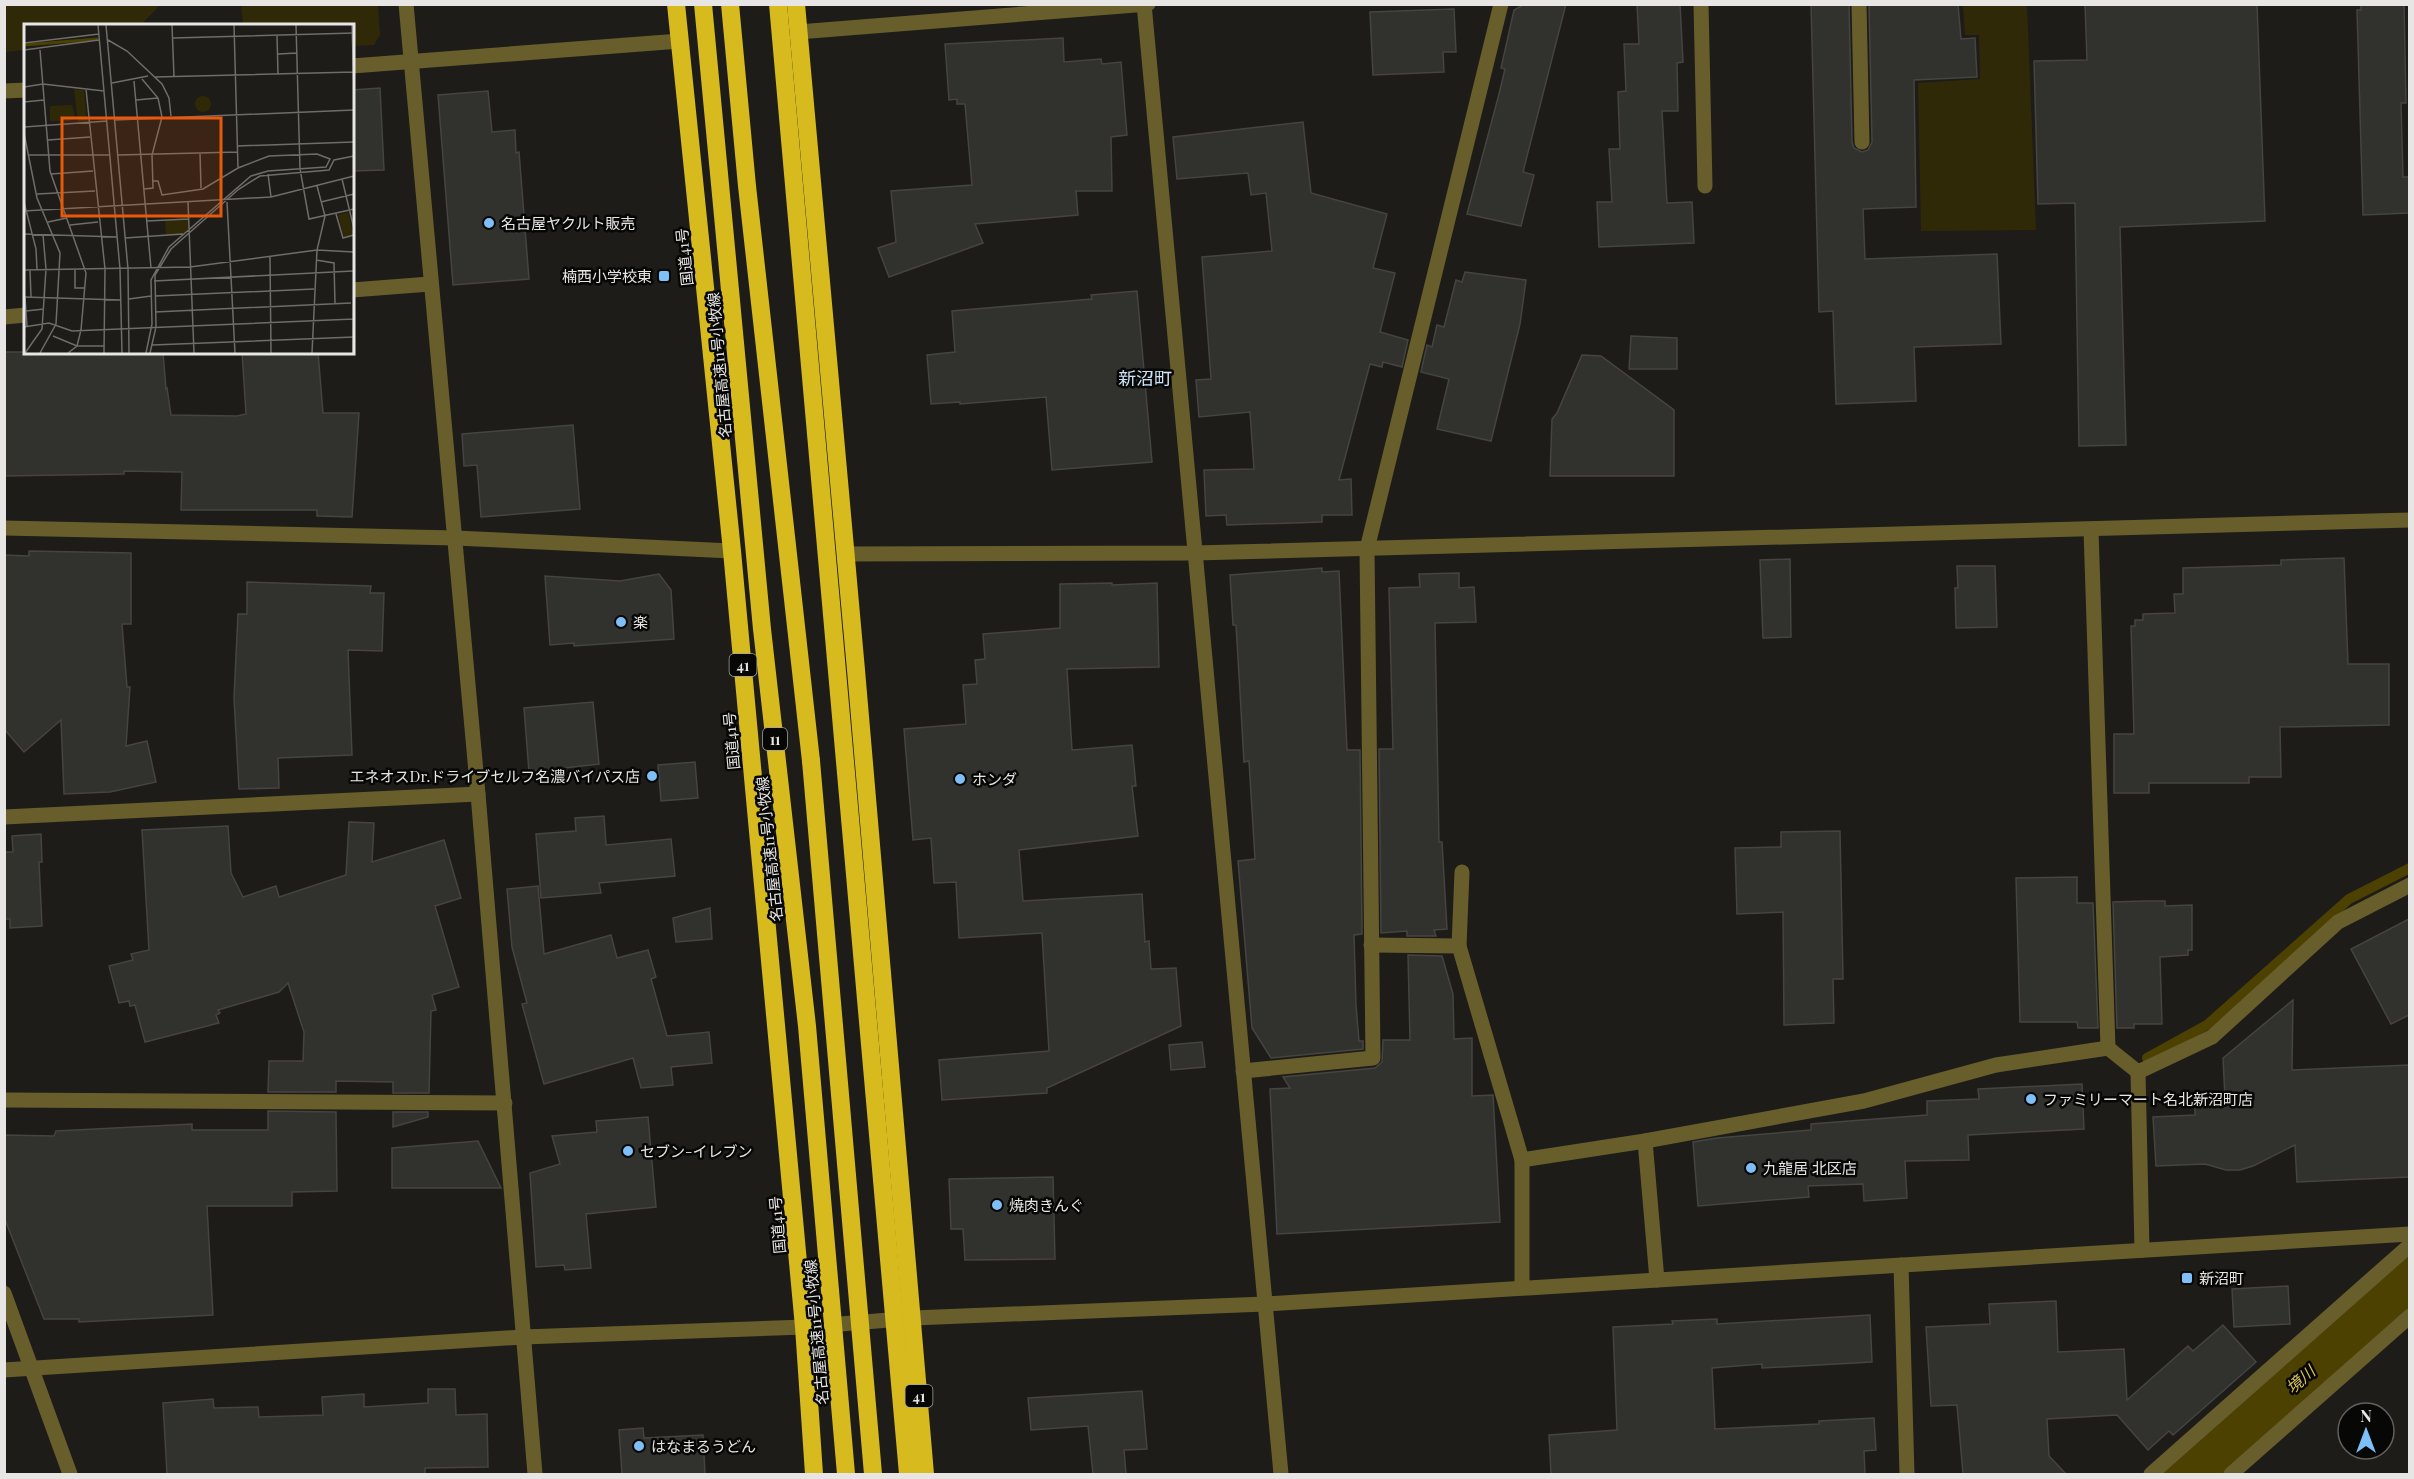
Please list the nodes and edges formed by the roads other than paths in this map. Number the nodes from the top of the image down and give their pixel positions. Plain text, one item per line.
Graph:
1 (406, 4) edge
2 (676, 4) edge
3 (703, 4) edge
4 (730, 4) edge
5 (778, 4) edge
6 (796, 4) edge
7 (1501, 4) edge
8 (1701, 4) edge
9 (1859, 4) edge
10 (1145, 5) edge
11 (798, 33) junction
12 (680, 41) junction
13 (411, 61) junction
14 (354, 66) edge
15 (24, 90) edge
16 (4, 91) edge
17 (1862, 142) dead end
18 (1705, 186) dead end
19 (430, 284) junction
20 (354, 290) edge
21 (24, 315) edge
22 (4, 317) edge
23 (2409, 520) edge
24 (4, 528) edge
25 (2091, 530) junction
26 (455, 538) junction
27 (1367, 549) junction
28 (732, 551) junction
29 (1194, 553) junction
30 (845, 554) junction
31 (478, 794) junction
32 (4, 817) edge
33 (1462, 872) dead end
34 (2409, 885) edge
35 (1371, 945) junction
36 (1460, 946) junction
37 (2108, 1048) junction
38 (1243, 1071) junction
39 (2138, 1072) junction
40 (4, 1100) edge
41 (505, 1103) junction
42 (1645, 1141) junction
43 (1522, 1160) junction
44 (2409, 1234) edge
45 (2409, 1245) edge
46 (2142, 1250) junction
47 (1900, 1265) junction
48 (1657, 1280) junction
49 (1522, 1288) junction
50 (4, 1293) edge
51 (1265, 1304) junction
52 (2409, 1316) edge
53 (913, 1318) junction
54 (804, 1327) junction
55 (523, 1337) junction
56 (32, 1368) junction
57 (4, 1370) edge
58 (70, 1474) edge
59 (535, 1474) edge
60 (814, 1474) edge
61 (846, 1474) edge
62 (873, 1474) edge
63 (908, 1474) edge
64 (926, 1474) edge
65 (1281, 1474) edge
66 (1907, 1474) edge
67 (2151, 1474) edge
68 (2231, 1474) edge

1 - 13 street
2 - 12 highway, 国道41号 / 41
3 - 61 highway, 名古屋高速11号小牧線 / 11, bridge
4 - 62 highway, bridge
5 - 63 highway, bridge
6 - 11 highway, 41
7 - 27 street
8 - 18 street
9 - 17 street
10 - 11 street
10 - 29 street
11 - 30 highway, 41
12 - 13 street
12 - 28 highway, 国道41号 / 41
13 - 14 street
13 - 19 street
15 - 16 street
19 - 20 street
19 - 26 street
21 - 22 street
23 - 25 street
24 - 26 street
25 - 27 street
25 - 37 street
26 - 28 street
26 - 31 street
27 - 29 street
27 - 35 street
28 - 54 highway, 国道41号 / 41
29 - 30 street
29 - 38 street
30 - 53 highway, 41
31 - 32 street
31 - 41 street
33 - 36 street
34 - 39 street
35 - 36 street
35 - 38 street
36 - 43 street
37 - 39 street
37 - 42 street
38 - 51 street
39 - 46 street
40 - 41 street
41 - 55 street
42 - 43 street
42 - 48 street
43 - 49 street
44 - 46 street
45 - 67 street
46 - 47 street
47 - 48 street
47 - 66 street
48 - 49 street
49 - 51 street
50 - 56 street
51 - 53 street
51 - 65 street
52 - 68 street
53 - 54 street
53 - 64 highway, 41
54 - 55 street
54 - 60 highway, 国道41号 / 41
55 - 56 street
55 - 59 street
56 - 57 street
56 - 58 street

